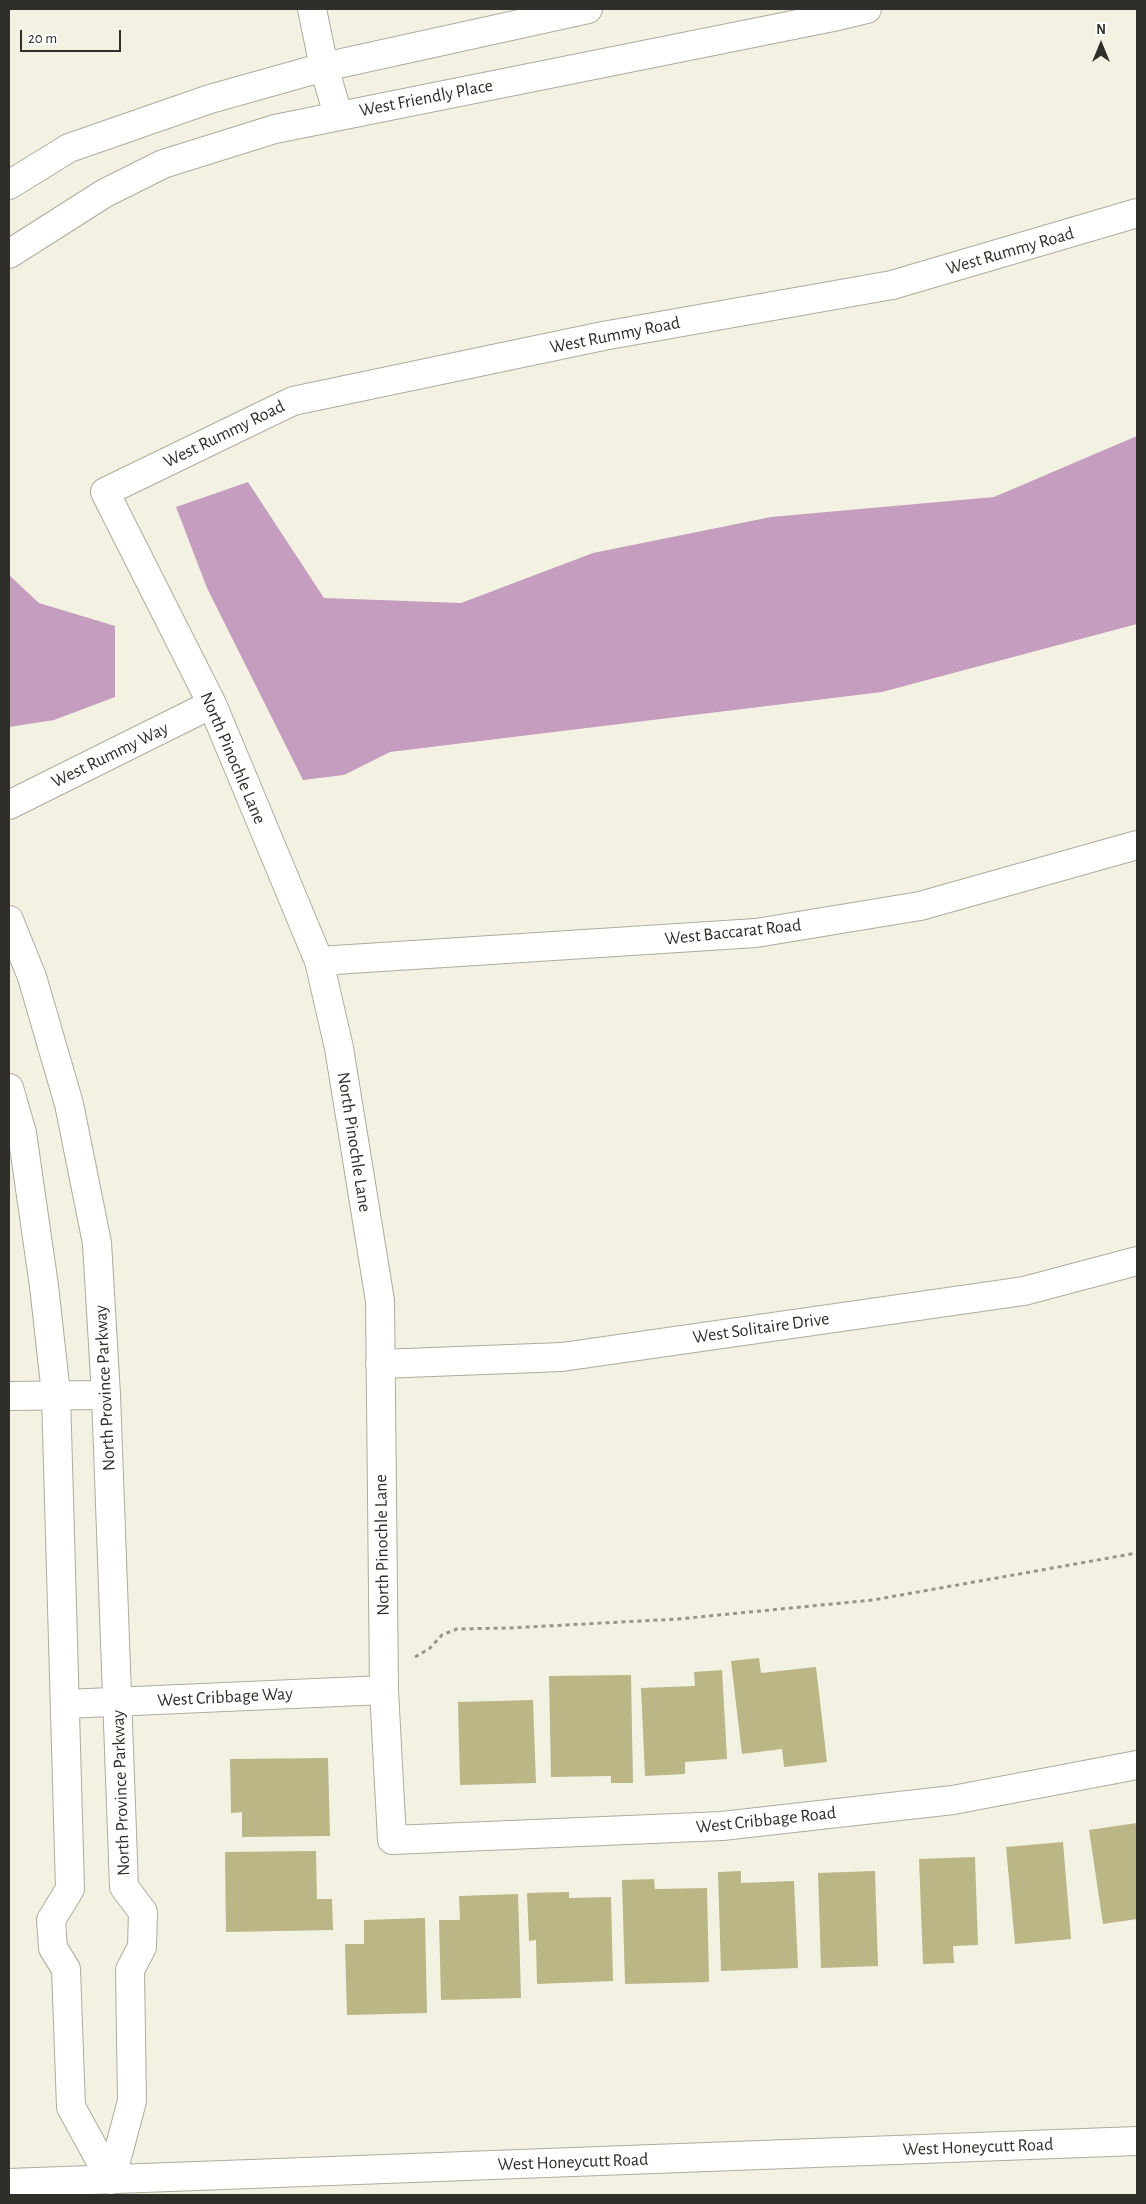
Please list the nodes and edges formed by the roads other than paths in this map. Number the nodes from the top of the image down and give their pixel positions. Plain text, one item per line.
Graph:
1 (312, 9) edge
2 (588, 9) edge
3 (867, 9) edge
4 (324, 68) junction
5 (338, 115) junction
6 (9, 185) edge
7 (1137, 213) edge
8 (9, 254) edge
9 (105, 492) joint
10 (212, 704) junction
11 (9, 805) edge
12 (1137, 845) edge
13 (9, 920) edge
14 (319, 961) junction
15 (9, 1088) edge
16 (1137, 1261) edge
17 (380, 1364) junction
18 (56, 1394) junction
19 (106, 1395) junction
20 (9, 1396) edge
21 (384, 1690) junction
22 (117, 1702) junction
23 (66, 1704) junction
24 (1137, 1765) edge
25 (392, 1840) joint
26 (1137, 2141) edge
27 (9, 2183) edge
28 (111, 2188) edge

1 - 4 street
2 - 4 street
3 - 5 street, West Friendly Place
4 - 5 street
4 - 6 street
5 - 8 street, West Friendly Place
7 - 9 street, West Rummy Road
9 - 10 street, North Pinochle Lane
10 - 11 street, West Rummy Way
10 - 14 street, North Pinochle Lane
12 - 14 street, West Baccarat Road
13 - 19 street, North Province Parkway
14 - 17 street, North Pinochle Lane
15 - 18 street
16 - 17 street, West Solitaire Drive
17 - 21 street, North Pinochle Lane
18 - 19 street
18 - 20 street
18 - 23 street
19 - 22 street, North Province Parkway
21 - 22 street, West Cribbage Way
21 - 25 street, North Pinochle Lane
22 - 23 street, West Cribbage Way
22 - 28 street, North Province Parkway
23 - 28 street
24 - 25 street, West Cribbage Road
26 - 28 street, West Honeycutt Road
27 - 28 street, West Honeycutt Road

